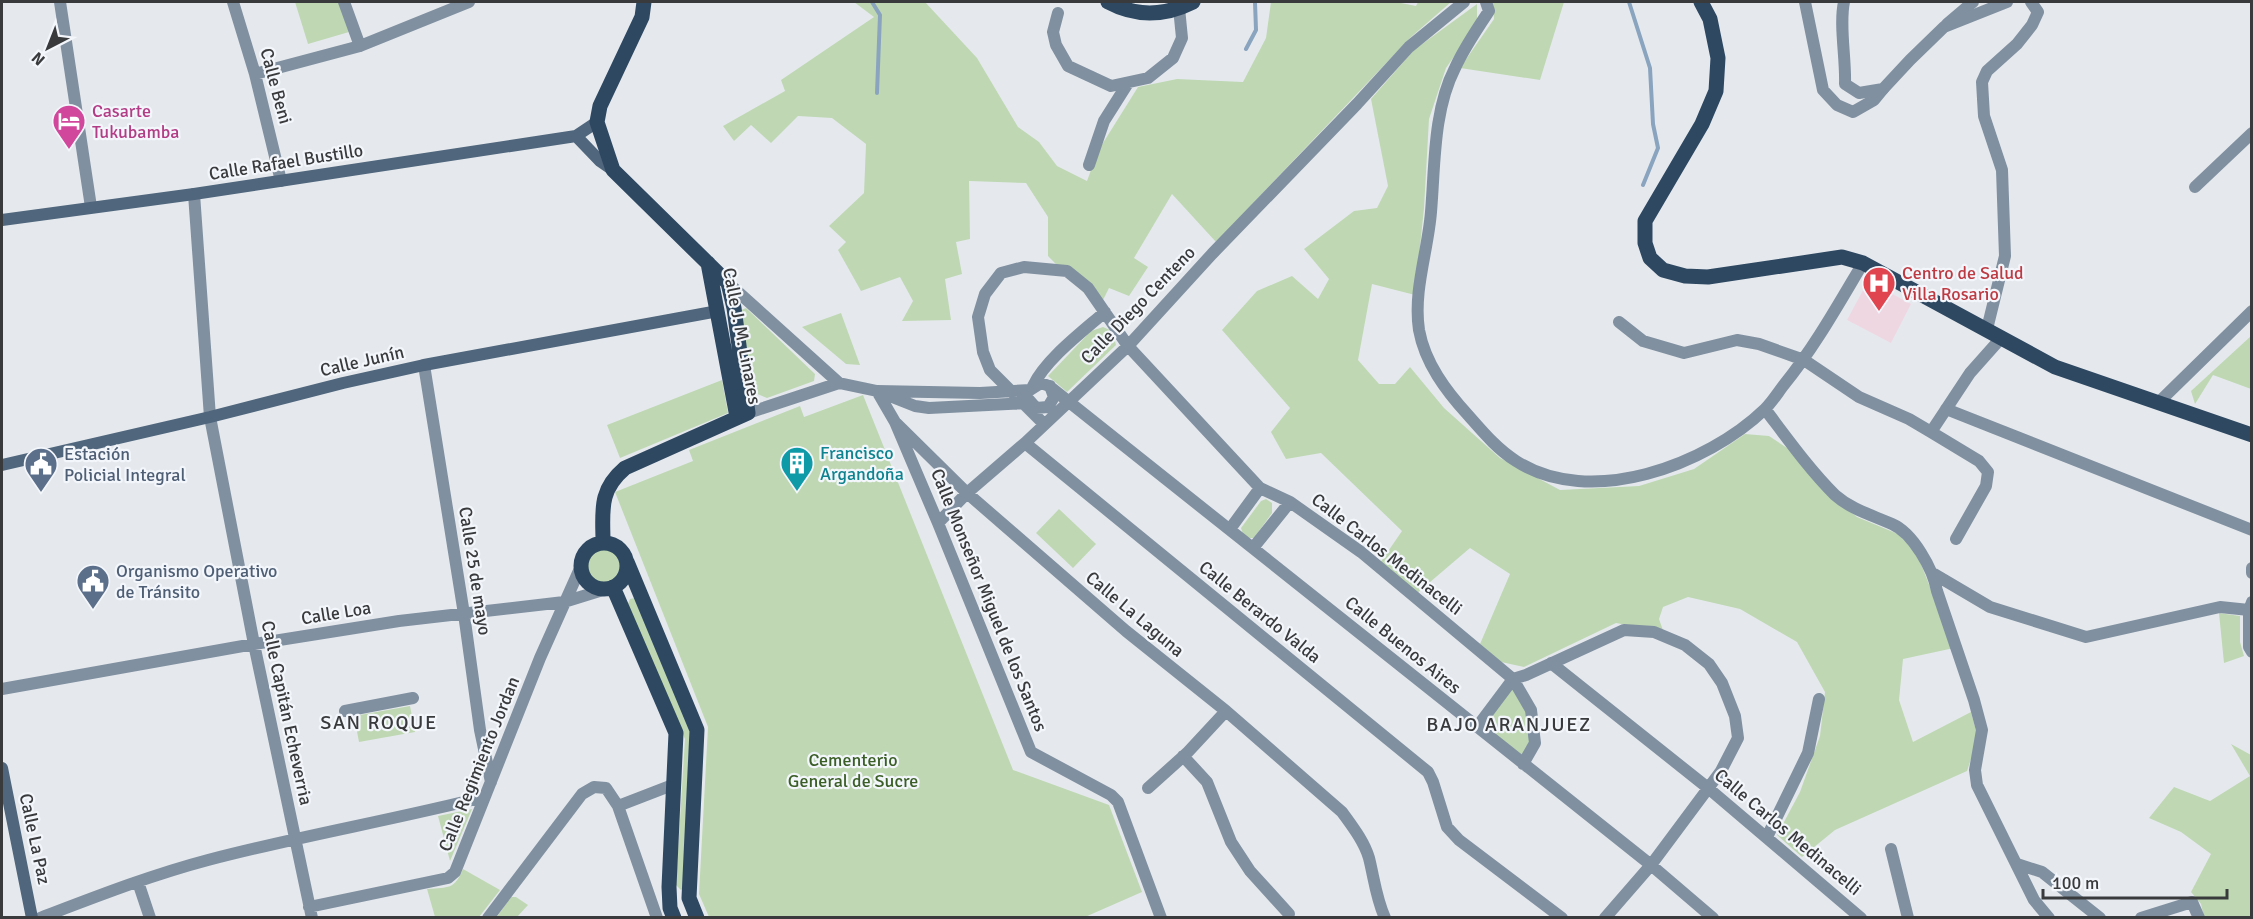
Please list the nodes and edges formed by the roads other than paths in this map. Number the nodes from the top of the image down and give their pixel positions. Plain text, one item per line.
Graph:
1 (60, 2) edge
2 (233, 2) edge
3 (344, 2) edge
4 (469, 2) edge
5 (644, 2) edge
6 (1108, 2) edge
7 (1464, 2) edge
8 (1486, 2) edge
9 (1701, 2) edge
10 (1805, 2) edge
11 (1844, 2) edge
12 (1973, 2) edge
13 (2007, 2) edge
14 (2031, 2) edge
15 (1186, 5) edge
16 (1058, 13) dead end
17 (1944, 27) junction
18 (360, 46) junction
19 (255, 74) junction
20 (1128, 82) junction
21 (1883, 89) junction
22 (597, 122) junction
23 (2252, 133) edge
24 (576, 136) junction
25 (1089, 165) dead end
26 (613, 170) junction
27 (281, 181) junction
28 (2195, 187) dead end
29 (194, 194) junction
30 (91, 207) junction
31 (2, 220) edge
32 (708, 263) junction
33 (1863, 263) junction
34 (728, 283) junction
35 (726, 309) junction
36 (2252, 311) edge
37 (1105, 312) junction
38 (1618, 322) dead end
39 (1987, 329) junction
40 (2002, 337) junction
41 (1128, 346) junction
42 (1804, 360) junction
43 (424, 365) junction
44 (839, 383) junction
45 (1049, 386) junction
46 (1011, 391) junction
47 (877, 392) junction
48 (1029, 395) junction
49 (1069, 400) junction
50 (2158, 403) junction
51 (1048, 407) junction
52 (1765, 409) junction
53 (1946, 409) junction
54 (743, 415) junction
55 (210, 417) junction
56 (895, 422) junction
57 (1044, 424) junction
58 (1931, 432) junction
59 (2252, 435) edge
60 (1025, 443) junction
61 (2, 465) edge
62 (1260, 489) junction
63 (967, 493) junction
64 (1290, 502) junction
65 (938, 523) junction
66 (1230, 529) junction
67 (2252, 530) edge
68 (1956, 540) dead end
69 (603, 543) junction
70 (1253, 548) junction
71 (627, 562) junction
72 (582, 564) junction
73 (2252, 568) edge
74 (2252, 573) edge
75 (1934, 574) junction
76 (610, 588) junction
77 (564, 602) junction
78 (2250, 606) edge
79 (464, 614) junction
80 (254, 644) junction
81 (2252, 652) edge
82 (1551, 663) junction
83 (1513, 679) junction
84 (2, 689) edge
85 (413, 698) dead end
86 (1819, 699) dead end
87 (345, 711) dead end
88 (1226, 711) junction
89 (1477, 727) junction
90 (1183, 756) junction
91 (1523, 764) junction
92 (2, 768) edge
93 (491, 782) junction
94 (675, 784) junction
95 (1148, 788) dead end
96 (1708, 788) junction
97 (484, 797) junction
98 (618, 806) junction
99 (1767, 837) junction
100 (296, 841) junction
101 (1891, 849) dead end
102 (2017, 864) junction
103 (1651, 866) junction
104 (138, 882) junction
105 (689, 898) junction
106 (311, 912) edge
107 (1289, 914) dead end
108 (662, 915) edge
109 (32, 918) edge
110 (40, 918) edge
111 (150, 918) edge
112 (488, 918) edge
113 (697, 918) edge
114 (1161, 918) edge
115 (1385, 918) edge
116 (1562, 918) edge
117 (1605, 918) edge
118 (1713, 918) edge
119 (1861, 918) edge
120 (1908, 918) edge
121 (2049, 918) edge
122 (2100, 918) edge
123 (2140, 918) edge
124 (2199, 918) edge

1 - 30 street
2 - 19 street, Calle Beni
3 - 18 street
4 - 18 street
5 - 22 main road
6 - 15 main road
7 - 41 street, Calle Diego Centeno
8 - 52 street
9 - 33 main road
10 - 21 street
11 - 21 street
12 - 17 street
13 - 17 street
14 - 39 street
15 - 20 street
16 - 20 street
17 - 21 street
18 - 19 street
19 - 27 street, Calle Beni
20 - 25 street
22 - 24 main road
22 - 26 main road, Calle J. M. Linares
23 - 28 street
24 - 26 main road, Calle J. M. Linares
24 - 27 main road, Calle Rafael Bustillo
26 - 32 main road, Calle J. M. Linares
27 - 29 main road, Calle Rafael Bustillo
29 - 30 main road, Calle Rafael Bustillo
29 - 55 street, Calle Capitán Echeverria
30 - 31 main road, Calle Rafael Bustillo
32 - 34 main road, Calle J. M. Linares
32 - 35 main road, Calle J. M. Linares
33 - 39 main road
33 - 42 street
34 - 35 main road, Calle J. M. Linares
34 - 44 street
35 - 43 main road, Calle Junín
35 - 54 main road, Calle J. M. Linares
36 - 50 street
37 - 41 street, Calle Carlos Medinacelli
37 - 46 street, Calle Carlos Medinacelli
37 - 48 street
38 - 42 street
39 - 40 main road
40 - 50 main road
40 - 53 street
41 - 49 street, Calle Diego Centeno
41 - 62 street, Calle Carlos Medinacelli
42 - 52 street
42 - 58 street
43 - 55 main road, Calle Junín
43 - 79 street, Calle 25 de mayo
44 - 47 street
44 - 54 street
45 - 48 street
45 - 49 street, Calle Buenos Aires
45 - 51 street
46 - 47 street
46 - 48 street, Calle Carlos Medinacelli
47 - 48 street
47 - 56 street, Calle Monseñor Miguel de los Santos
48 - 51 street
48 - 57 street, Calle Carlos Medinacelli
49 - 51 street
49 - 57 street, Calle Diego Centeno
49 - 66 street, Calle Buenos Aires
50 - 59 main road
52 - 75 street
53 - 58 street
53 - 67 street
54 - 69 main road
55 - 61 main road, Calle Junín
55 - 80 street, Calle Capitán Echeverria
56 - 63 street, Calle La Laguna
56 - 65 street, Calle Monseñor Miguel de los Santos
57 - 60 street, Calle Diego Centeno
58 - 68 street
60 - 63 street, Calle Diego Centeno
60 - 116 street, Calle Berardo Valda
62 - 64 street, Calle Carlos Medinacelli
62 - 66 street
63 - 65 street, Calle Diego Centeno
63 - 88 street, Calle La Laguna
64 - 70 street
64 - 83 street, Calle Carlos Medinacelli
65 - 114 street, Calle Monseñor Miguel de los Santos
66 - 70 street, Calle Buenos Aires
69 - 71 main road
69 - 72 main road
70 - 89 street, Calle Buenos Aires
71 - 76 main road
71 - 105 main road
72 - 76 main road
72 - 77 street, Calle Regimiento Jordan
73 - 74 street
75 - 78 street
75 - 102 street
76 - 77 street, Calle Loa
76 - 94 main road
77 - 79 street, Calle Loa
77 - 93 street, Calle Regimiento Jordan
78 - 81 street
79 - 80 street, Calle Loa
79 - 93 street, Calle 25 de mayo
80 - 84 street, Calle Loa
80 - 100 street, Calle Capitán Echeverria
82 - 83 street
82 - 96 street, Calle Carlos Medinacelli
82 - 96 street
83 - 89 street
83 - 91 street, Calle Carlos Medinacelli
85 - 87 street
86 - 99 street
88 - 90 street
88 - 115 street, Calle La Laguna
89 - 91 street, Calle Buenos Aires
90 - 95 street
90 - 107 street
91 - 103 street, Calle Buenos Aires
92 - 109 main road, Calle La Paz
93 - 97 street, Calle Regimiento Jordan
94 - 98 street
94 - 108 main road
96 - 99 street, Calle Carlos Medinacelli
96 - 103 street
97 - 100 street
97 - 106 street, Calle Regimiento Jordan
98 - 108 street
98 - 112 street
99 - 119 street, Calle Carlos Medinacelli
100 - 104 street
100 - 106 street, Calle Capitán Echeverria
101 - 120 street
102 - 121 street
102 - 122 street
103 - 117 street
103 - 118 street, Calle Buenos Aires
104 - 110 street
104 - 111 street
105 - 108 street
105 - 113 main road
123 - 124 street

